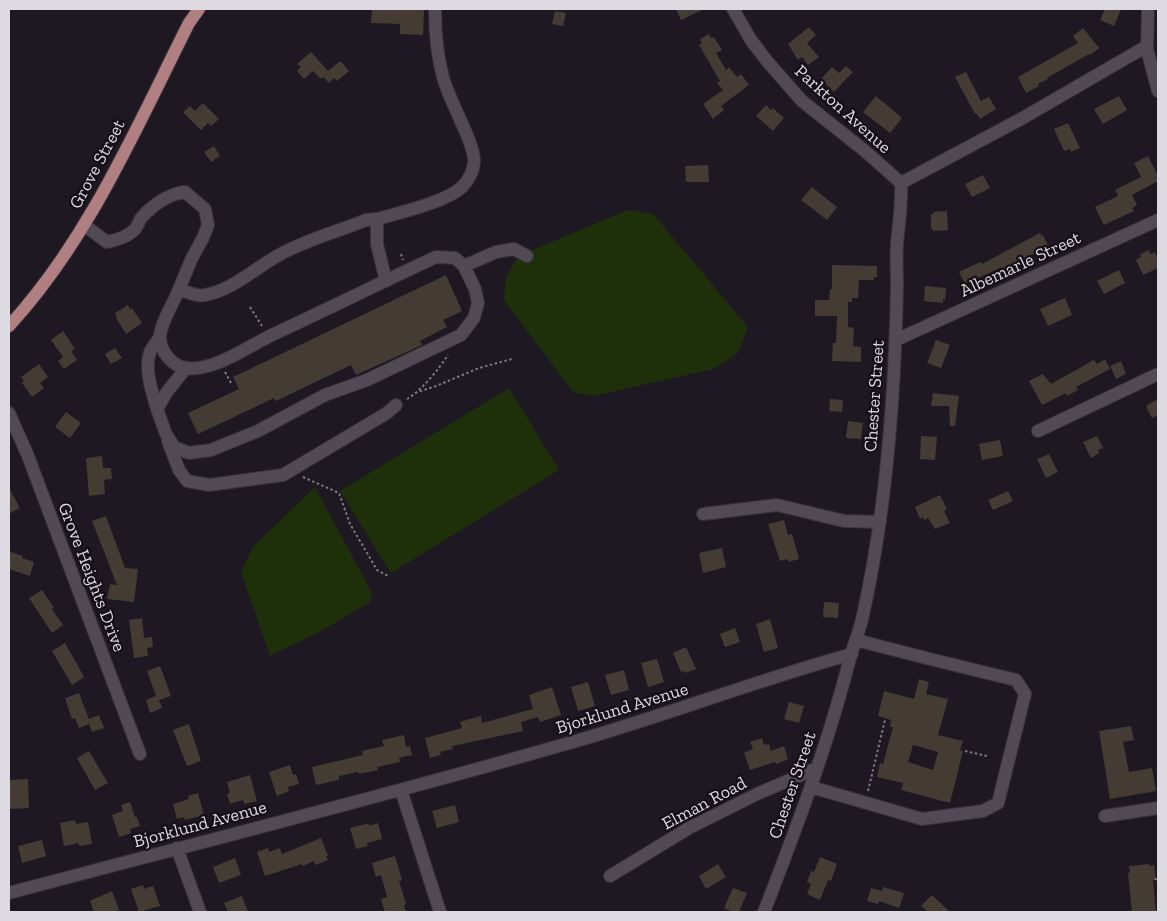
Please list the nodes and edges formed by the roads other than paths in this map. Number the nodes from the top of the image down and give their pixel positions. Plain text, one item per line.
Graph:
1 (199, 9) edge
2 (435, 9) edge
3 (733, 9) edge
4 (1148, 9) edge
5 (1147, 46) junction
6 (1158, 91) edge
7 (901, 183) junction
8 (377, 219) junction
9 (1158, 220) edge
10 (84, 225) junction
11 (527, 256) dead end
12 (464, 266) junction
13 (386, 280) junction
14 (179, 290) junction
15 (9, 326) edge
16 (160, 338) junction
17 (896, 340) junction
18 (186, 368) junction
19 (1158, 374) edge
20 (396, 405) road end
21 (157, 409) junction
22 (9, 413) edge
23 (1038, 430) dead end
24 (166, 434) junction
25 (702, 514) dead end
26 (880, 522) junction
27 (856, 640) junction
28 (852, 654) junction
29 (140, 754) dead end
30 (817, 768) junction
31 (811, 787) junction
32 (401, 790) junction
33 (1158, 808) edge
34 (1105, 816) dead end
35 (177, 848) junction
36 (610, 876) dead end
37 (9, 893) edge
38 (769, 911) edge
39 (200, 912) edge
40 (440, 912) edge

1 - 10 main road, Grove Street
2 - 8 street
3 - 7 street, Parkton Avenue
4 - 5 street
5 - 6 street
5 - 7 street
7 - 17 street, Chester Street
8 - 13 street
8 - 14 street
9 - 17 street, Albemarle Street
10 - 14 street
10 - 15 main road, Grove Street
11 - 12 street
12 - 13 street
12 - 24 street
13 - 18 street
14 - 16 street
16 - 18 street
16 - 21 street
17 - 26 street, Chester Street
18 - 21 street
19 - 23 street
20 - 24 street
21 - 24 street
22 - 29 street, Grove Heights Drive
25 - 26 street
26 - 27 street, Chester Street
27 - 28 street, Chester Street
27 - 31 street
28 - 30 street, Chester Street
28 - 32 street, Bjorklund Avenue
30 - 31 street, Chester Street
30 - 36 street, Elman Road
31 - 38 street, Chester Street
32 - 35 street, Bjorklund Avenue
32 - 40 street
33 - 34 street
35 - 37 street, Bjorklund Avenue
35 - 39 street

